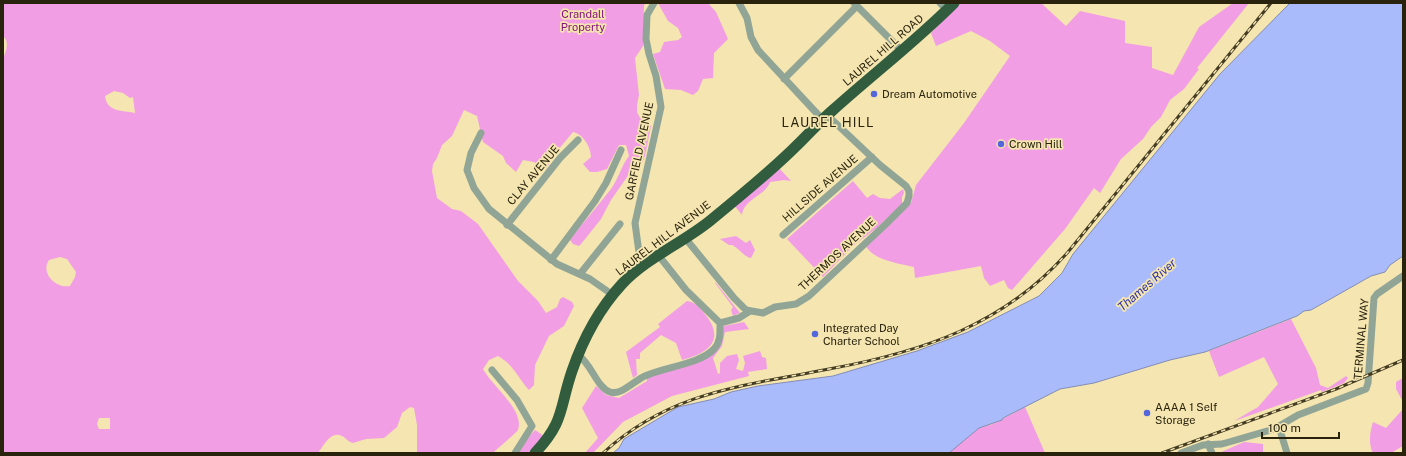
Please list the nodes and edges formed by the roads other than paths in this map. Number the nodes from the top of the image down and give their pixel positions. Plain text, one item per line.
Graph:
1 (654, 3) edge
2 (739, 3) edge
3 (856, 5) edge
4 (947, 5) edge
5 (902, 51) junction
6 (784, 79) junction
7 (825, 118) junction
8 (481, 133) dead end
9 (578, 140) dead end
10 (621, 150) dead end
11 (872, 157) junction
12 (620, 224) dead end
13 (507, 225) junction
14 (783, 235) dead end
15 (686, 239) junction
16 (659, 256) junction
17 (551, 260) junction
18 (643, 267) junction
19 (580, 274) junction
20 (1403, 276) edge
21 (613, 295) junction
22 (750, 311) junction
23 (720, 323) junction
24 (578, 355) junction
25 (492, 370) dead end
26 (1279, 427) junction
27 (1208, 444) junction
28 (515, 453) edge
29 (535, 453) edge
30 (1181, 453) edge
31 (1212, 453) edge
32 (1288, 453) edge

1 - 18 street, GARFIELD AVENUE
2 - 6 street, THERMOS AVENUE
3 - 5 street
3 - 6 street
4 - 5 highway, LAUREL HILL ROAD
5 - 7 highway, LAUREL HILL ROAD
6 - 7 street, THERMOS AVENUE
7 - 11 street, THERMOS AVENUE
7 - 15 highway, LAUREL HILL AVENUE
8 - 13 street
9 - 13 street, CLAY AVENUE
10 - 17 street
11 - 14 street, HILLSIDE AVENUE
11 - 22 street, THERMOS AVENUE
12 - 19 street
13 - 17 street
15 - 16 highway, LAUREL HILL AVENUE
15 - 22 street
16 - 18 highway, LAUREL HILL AVENUE
16 - 23 street
17 - 19 street
18 - 21 highway, LAUREL HILL AVENUE
19 - 21 street
20 - 26 street, TERMINAL WAY
21 - 24 highway, LAUREL HILL AVENUE
22 - 23 street
23 - 24 street
24 - 29 highway, LAUREL HILL AVENUE
25 - 28 street
26 - 27 street, TERMINAL WAY
26 - 32 street
27 - 30 street, TERMINAL WAY
27 - 31 street

